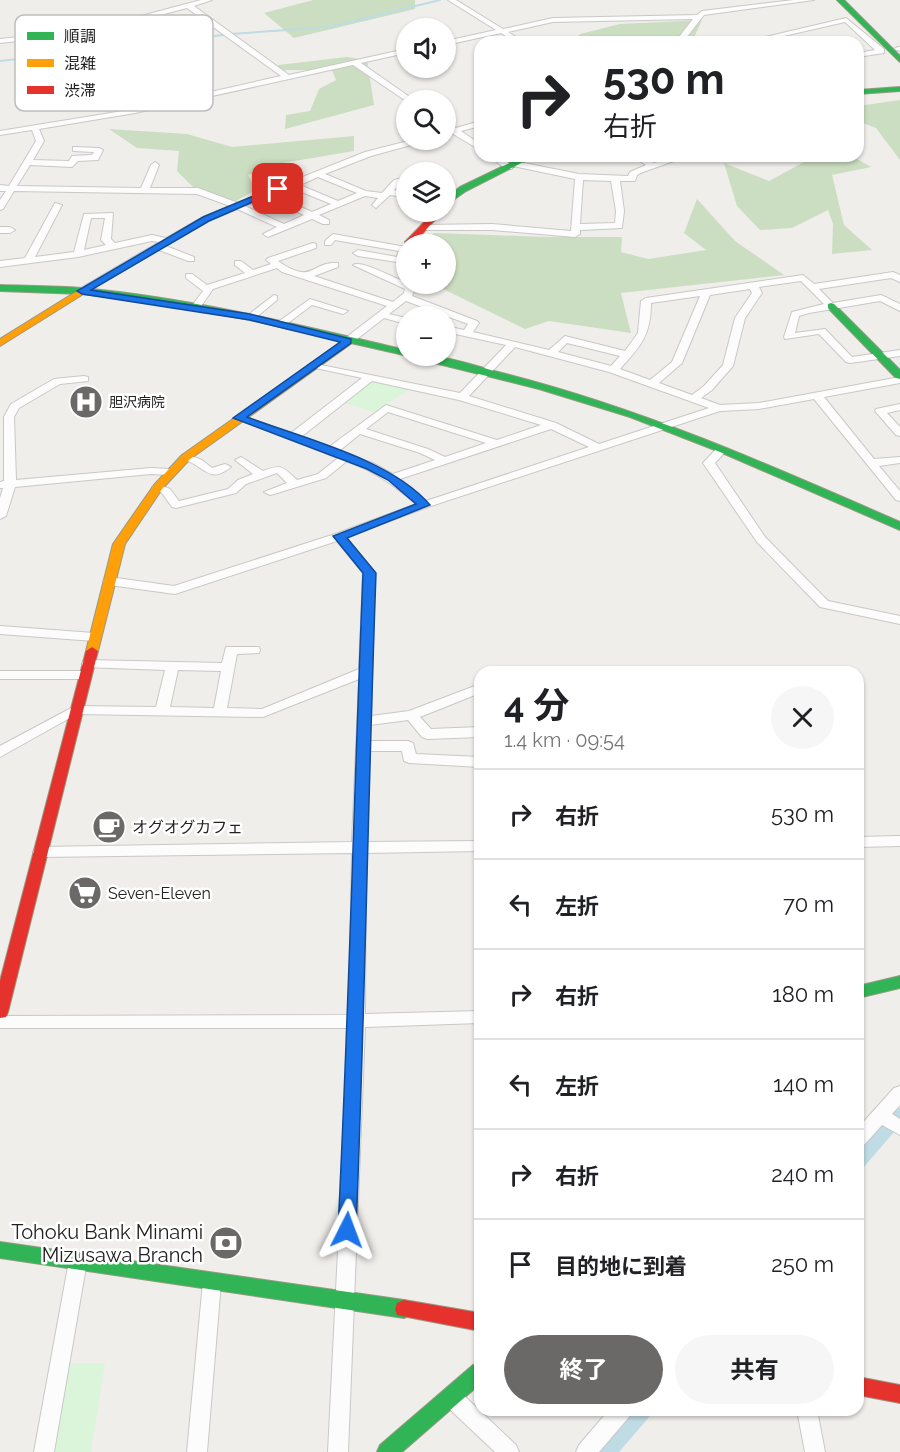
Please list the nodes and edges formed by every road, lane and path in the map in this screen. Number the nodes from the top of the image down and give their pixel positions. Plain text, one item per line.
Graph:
1 (209, 0) edge
2 (452, 0) edge
3 (811, 0) edge
4 (841, 0) edge
5 (191, 4) edge
6 (151, 15) edge
7 (205, 15) edge
8 (697, 17) junction
9 (213, 21) edge
10 (503, 30) junction
11 (477, 36) edge
12 (512, 36) edge
13 (683, 36) edge
14 (775, 36) edge
15 (864, 36) edge
16 (864, 36) edge
17 (474, 37) edge
18 (15, 39) edge
19 (0, 41) edge
20 (456, 41) edge
21 (396, 53) edge
22 (899, 53) edge
23 (864, 54) edge
24 (355, 63) junction
25 (287, 77) junction
26 (900, 89) edge
27 (396, 91) edge
28 (864, 92) edge
29 (213, 94) edge
30 (135, 111) edge
31 (474, 125) edge
32 (35, 128) junction
33 (456, 130) edge
34 (0, 133) edge
35 (456, 135) edge
36 (474, 145) edge
37 (396, 146) edge
38 (76, 149) dead end
39 (28, 162) junction
40 (506, 162) edge
41 (518, 162) edge
42 (646, 162) edge
43 (665, 162) edge
44 (155, 165) dead end
45 (512, 165) junction
46 (653, 166) junction
47 (317, 174) junction
48 (579, 177) junction
49 (94, 178) dead end
50 (615, 178) junction
51 (396, 183) edge
52 (291, 184) junction
53 (0, 188) edge
54 (11, 189) junction
55 (87, 190) junction
56 (144, 191) junction
57 (364, 193) junction
58 (266, 194) junction
59 (386, 194) junction
60 (396, 194) edge
61 (456, 194) edge
62 (338, 204) junction
63 (58, 205) dead end
64 (376, 205) dead end
65 (237, 206) junction
66 (0, 207) edge
67 (311, 216) junction
68 (326, 222) dead end
69 (430, 222) edge
70 (576, 226) junction
71 (284, 227) junction
72 (425, 228) junction
73 (268, 234) dead end
74 (420, 234) edge
75 (161, 243) junction
76 (328, 243) dead end
77 (312, 246) dead end
78 (114, 247) junction
79 (396, 248) edge
80 (396, 251) edge
81 (358, 253) dead end
82 (78, 254) junction
83 (191, 259) dead end
84 (29, 260) junction
85 (238, 263) dead end
86 (0, 264) edge
87 (278, 265) junction
88 (336, 265) dead end
89 (358, 265) dead end
90 (252, 274) junction
91 (189, 276) dead end
92 (307, 276) junction
93 (900, 279) edge
94 (396, 283) edge
95 (753, 285) junction
96 (811, 287) junction
97 (0, 288) edge
98 (208, 290) junction
99 (82, 291) junction
100 (706, 292) junction
101 (406, 294) edge
102 (405, 297) junction
103 (274, 298) dead end
104 (394, 305) junction
105 (831, 306) junction
106 (196, 307) junction
107 (900, 308) edge
108 (343, 311) dead end
109 (382, 315) junction
110 (250, 317) junction
111 (396, 318) edge
112 (280, 324) junction
113 (456, 331) edge
114 (467, 333) junction
115 (348, 341) junction
116 (0, 343) edge
117 (513, 343) junction
118 (396, 351) edge
119 (552, 352) junction
120 (900, 353) edge
121 (627, 355) junction
122 (878, 355) junction
123 (456, 364) edge
124 (315, 365) junction
125 (488, 370) junction
126 (613, 370) junction
127 (369, 377) junction
128 (900, 378) edge
129 (84, 379) dead end
130 (651, 384) junction
131 (817, 396) junction
132 (462, 397) junction
133 (693, 399) junction
134 (900, 407) edge
135 (719, 408) junction
136 (239, 418) junction
137 (552, 425) junction
138 (665, 426) junction
139 (358, 430) junction
140 (900, 433) edge
141 (292, 438) junction
142 (497, 444) junction
143 (597, 447) junction
144 (721, 450) junction
145 (330, 452) junction
146 (186, 457) junction
147 (345, 457) junction
148 (242, 460) dead end
149 (900, 460) edge
150 (445, 461) junction
151 (872, 463) junction
152 (225, 467) dead end
153 (170, 472) junction
154 (262, 476) junction
155 (392, 478) junction
156 (294, 484) junction
157 (5, 485) edge
158 (159, 487) junction
159 (270, 492) dead end
160 (900, 498) edge
161 (424, 505) junction
162 (0, 516) edge
163 (900, 526) edge
164 (339, 536) junction
165 (109, 581) junction
166 (900, 620) edge
167 (0, 630) edge
168 (94, 637) junction
169 (254, 650) dead end
170 (173, 665) junction
171 (228, 667) junction
172 (87, 670) junction
173 (365, 671) junction
174 (0, 675) edge
175 (474, 690) edge
176 (75, 710) junction
177 (162, 711) junction
178 (220, 712) junction
179 (411, 715) junction
180 (364, 721) junction
181 (474, 732) edge
182 (364, 746) junction
183 (0, 752) edge
184 (474, 762) edge
185 (900, 841) edge
186 (864, 842) edge
187 (474, 846) edge
188 (359, 848) junction
189 (40, 852) junction
190 (900, 982) edge
191 (864, 991) edge
192 (0, 1011) edge
193 (474, 1017) edge
194 (357, 1021) junction
195 (0, 1022) edge
196 (900, 1093) edge
197 (882, 1117) junction
198 (900, 1128) edge
199 (864, 1134) edge
200 (0, 1250) edge
201 (78, 1261) junction
202 (212, 1282) junction
203 (344, 1299) junction
204 (474, 1321) edge
205 (474, 1377) edge
206 (864, 1387) edge
207 (900, 1394) edge
208 (451, 1398) junction
209 (617, 1416) edge
210 (808, 1416) edge
211 (44, 1452) edge
212 (197, 1452) edge
213 (338, 1452) edge
214 (387, 1452) edge
215 (509, 1452) edge
216 (586, 1452) edge
217 (815, 1452) edge

1 - 5 street
2 - 10 street
3 - 8 street
4 - 22 main road
5 - 6 street
5 - 7 street
8 - 10 street
8 - 13 street
9 - 25 street
10 - 11 street
10 - 12 street
14 - 15 street
16 - 23 street
17 - 20 street
18 - 19 street
21 - 24 street
24 - 25 street
24 - 27 street
25 - 29 street
26 - 28 main road
30 - 32 street
31 - 33 street
32 - 34 street
32 - 39 street
35 - 36 street
37 - 47 street
38 - 39 street
39 - 54 street
40 - 45 street
41 - 45 main road
42 - 46 street
43 - 46 street
44 - 56 street
45 - 48 street
45 - 61 main road
46 - 50 street
47 - 52 street
47 - 57 street
48 - 50 street
48 - 70 street
49 - 55 street
50 - 70 street
51 - 59 street
52 - 58 street
52 - 62 street
53 - 54 street
54 - 55 street
54 - 66 street
55 - 56 street
56 - 65 street
57 - 59 street
57 - 62 street
58 - 65 street
58 - 67 street
59 - 60 street
59 - 64 street
62 - 67 street
63 - 84 street
65 - 71 street
65 - 75 street
67 - 68 street
67 - 71 street
69 - 72 main road
70 - 72 street
71 - 73 street
72 - 74 main road
75 - 78 street
75 - 83 street
75 - 99 street
76 - 79 street
77 - 87 street
78 - 82 street
78 - 82 street
80 - 81 street
82 - 84 street
84 - 86 street
85 - 90 street
87 - 90 street
87 - 92 street
88 - 92 street
89 - 94 street
90 - 98 street
91 - 98 street
92 - 104 street
93 - 96 street
95 - 96 street
95 - 100 street
95 - 133 street
96 - 105 street
97 - 99 main road
98 - 106 street
99 - 106 main road
99 - 116 main road
100 - 121 street
100 - 130 street
101 - 102 street
102 - 104 street
102 - 114 street
103 - 110 street
104 - 109 street
105 - 107 street
105 - 122 main road
105 - 122 street
106 - 110 main road
108 - 112 street
109 - 111 street
109 - 115 street
110 - 112 main road
112 - 115 main road
113 - 114 street
114 - 117 street
115 - 118 main road
115 - 124 main road
117 - 119 street
117 - 125 street
119 - 121 street
119 - 126 street
120 - 122 street
121 - 126 street
122 - 128 main road
123 - 125 main road
124 - 127 street
124 - 136 main road
125 - 132 street
125 - 138 main road
126 - 130 street
127 - 132 street
127 - 141 street
128 - 131 street
129 - 157 street
130 - 133 street
131 - 135 street
131 - 151 street
132 - 137 street
133 - 135 street
134 - 140 street
135 - 138 street
136 - 141 street
136 - 146 main road
137 - 142 street
137 - 143 street
138 - 143 street
138 - 144 main road
139 - 142 street
139 - 145 street
139 - 150 street
141 - 145 street
142 - 150 street
143 - 161 street
144 - 163 main road
144 - 166 street
145 - 147 street
146 - 152 street
146 - 153 main road
147 - 155 street
147 - 156 street
148 - 154 street
149 - 151 street
150 - 155 street
151 - 160 street
153 - 157 street
153 - 158 main road
154 - 156 street
154 - 158 street
155 - 161 street
156 - 159 street
157 - 162 street
158 - 165 main road
161 - 164 street
164 - 165 street
164 - 173 street
165 - 168 main road
167 - 168 street
168 - 172 main road
169 - 171 street
170 - 171 street
170 - 172 street
170 - 177 street
171 - 178 street
172 - 174 street
172 - 176 main road
173 - 178 street
173 - 180 street
175 - 179 street
176 - 177 street
176 - 183 street
176 - 189 main road
177 - 178 street
179 - 180 street
179 - 181 street
180 - 182 street
182 - 184 street
182 - 188 street
185 - 186 street
187 - 188 street
188 - 189 street
188 - 194 street
189 - 192 main road
190 - 191 main road
193 - 194 street
194 - 195 street
194 - 203 street
196 - 197 street
197 - 198 street
197 - 199 street
200 - 201 main road
201 - 202 main road
201 - 211 street
202 - 203 main road
202 - 212 street
203 - 204 main road
203 - 213 street
205 - 208 main road
206 - 207 main road
208 - 214 main road
208 - 215 street
209 - 216 street
210 - 217 street

